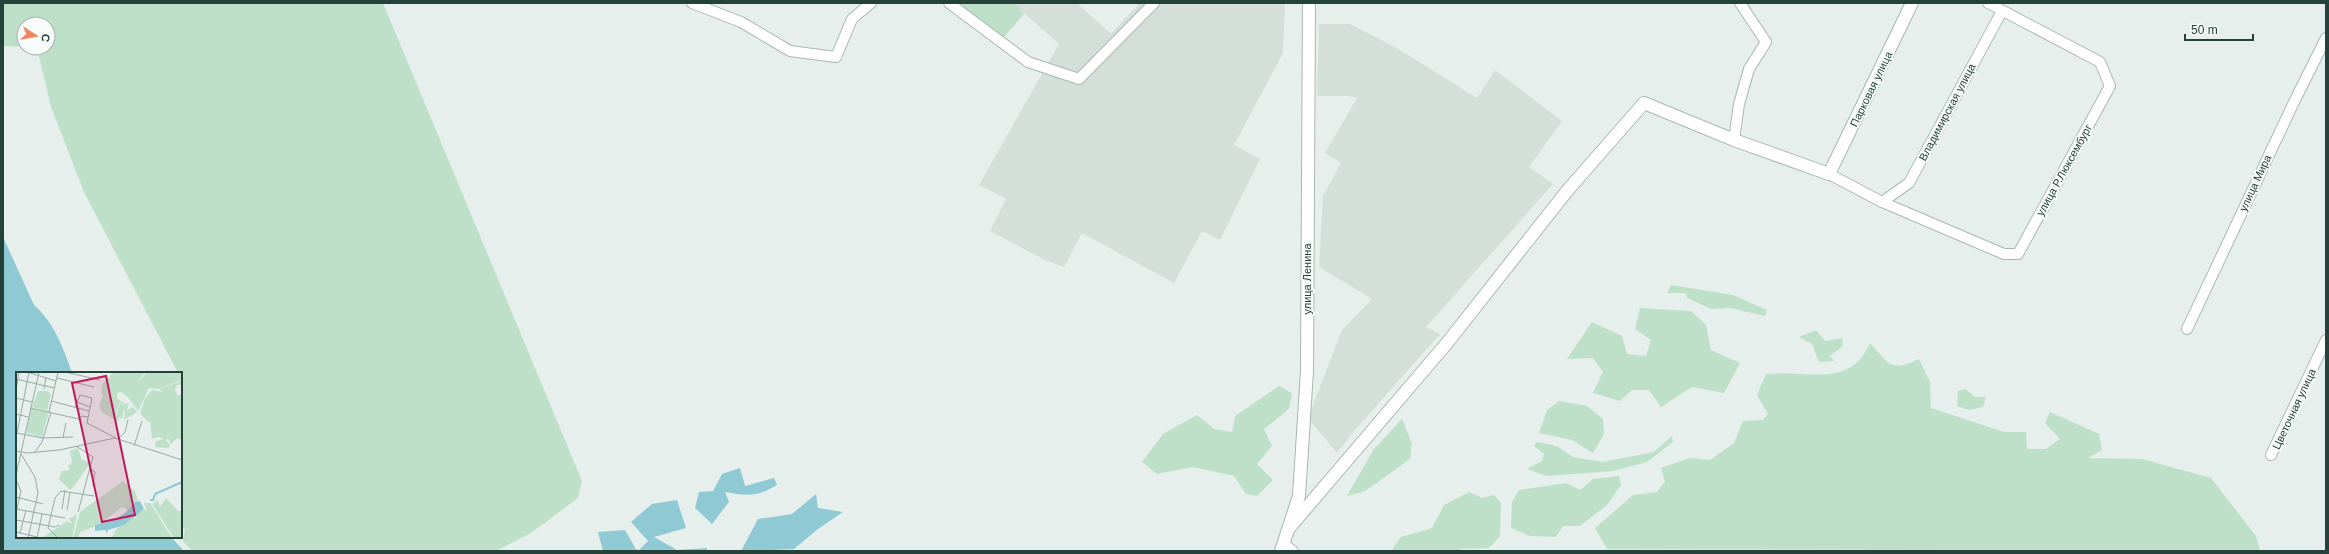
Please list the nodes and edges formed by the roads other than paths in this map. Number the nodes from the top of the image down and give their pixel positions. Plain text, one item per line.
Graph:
1 (692, 3) edge
2 (870, 3) edge
3 (949, 3) edge
4 (1154, 3) edge
5 (1309, 3) edge
6 (1740, 3) edge
7 (1912, 3) edge
8 (1988, 3) edge
9 (2002, 11) junction
10 (2326, 38) edge
11 (1734, 140) junction
12 (1829, 174) junction
13 (1882, 202) junction
14 (2187, 329) dead end
15 (2326, 340) edge
16 (2271, 455) dead end
17 (1290, 527) junction
18 (1286, 549) edge

1 - 2 street
3 - 4 street
5 - 17 street, улица Ленина
6 - 11 street
7 - 12 street, Парковая улица
8 - 9 street
9 - 13 street, Владимирская улица
9 - 13 street, улица Р.Люксембург
10 - 14 street, улица Мира
11 - 12 street
11 - 17 street
12 - 13 street
15 - 16 street, Цветочная улица
17 - 18 street, улица Ленина

